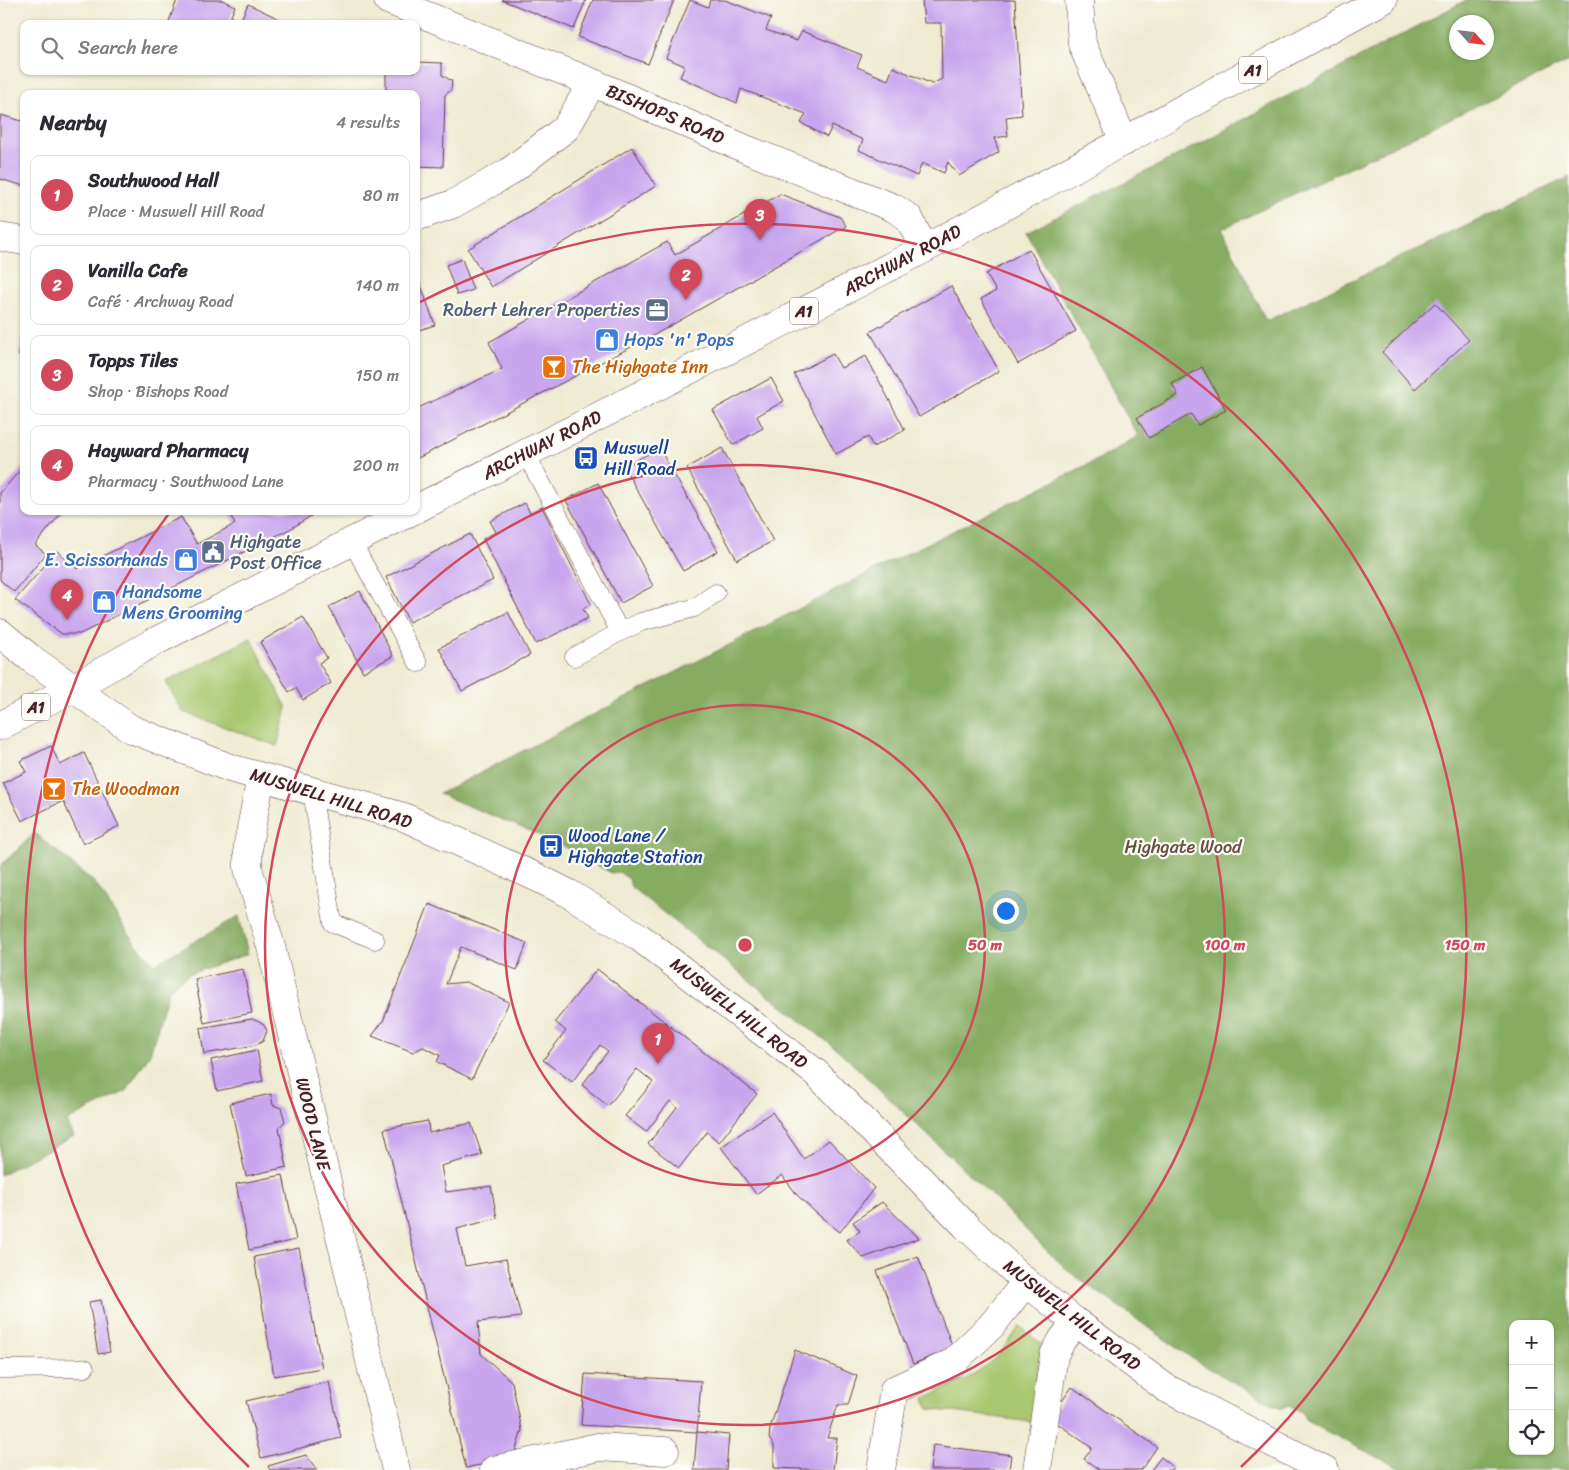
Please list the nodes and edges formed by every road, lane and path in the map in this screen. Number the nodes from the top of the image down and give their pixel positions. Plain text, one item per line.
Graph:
1 (388, 0) edge
2 (1079, 0) edge
3 (1383, 0) edge
4 (591, 82) junction
5 (1124, 142) junction
6 (420, 216) edge
7 (0, 236) edge
8 (20, 240) edge
9 (924, 249) junction
10 (526, 454) junction
11 (420, 507) edge
12 (404, 515) edge
13 (352, 542) junction
14 (716, 593) dead end
15 (620, 632) junction
16 (0, 633) edge
17 (574, 657) dead end
18 (418, 663) dead end
19 (73, 688) junction
20 (0, 726) edge
21 (260, 777) junction
22 (312, 791) junction
23 (375, 940) dead end
24 (1026, 1282) junction
25 (1076, 1322) junction
26 (85, 1368) dead end
27 (0, 1369) edge
28 (665, 1451) dead end
29 (396, 1470) edge
30 (494, 1470) edge
31 (881, 1470) edge
32 (1037, 1470) edge
33 (1325, 1470) edge

1 - 4 main road, BISHOPS ROAD
2 - 5 main road
3 - 5 main road, ARCHWAY ROAD / A1
4 - 6 main road
4 - 9 main road, BISHOPS ROAD
5 - 9 main road, ARCHWAY ROAD / A1
7 - 8 main road
9 - 10 main road, ARCHWAY ROAD / A1
10 - 11 main road, ARCHWAY ROAD / A1
10 - 15 lane
12 - 13 main road, A1
13 - 18 lane
13 - 19 main road, A1
14 - 15 lane
15 - 17 lane
16 - 19 main road, MUSWELL HILL ROAD
19 - 20 main road, A1
19 - 21 main road, MUSWELL HILL ROAD
21 - 22 main road, MUSWELL HILL ROAD
21 - 29 main road, WOOD LANE
22 - 23 lane
22 - 24 main road, MUSWELL HILL ROAD
24 - 25 main road, MUSWELL HILL ROAD
24 - 31 main road
25 - 32 main road
25 - 33 main road, MUSWELL HILL ROAD
26 - 27 lane
28 - 30 main road

